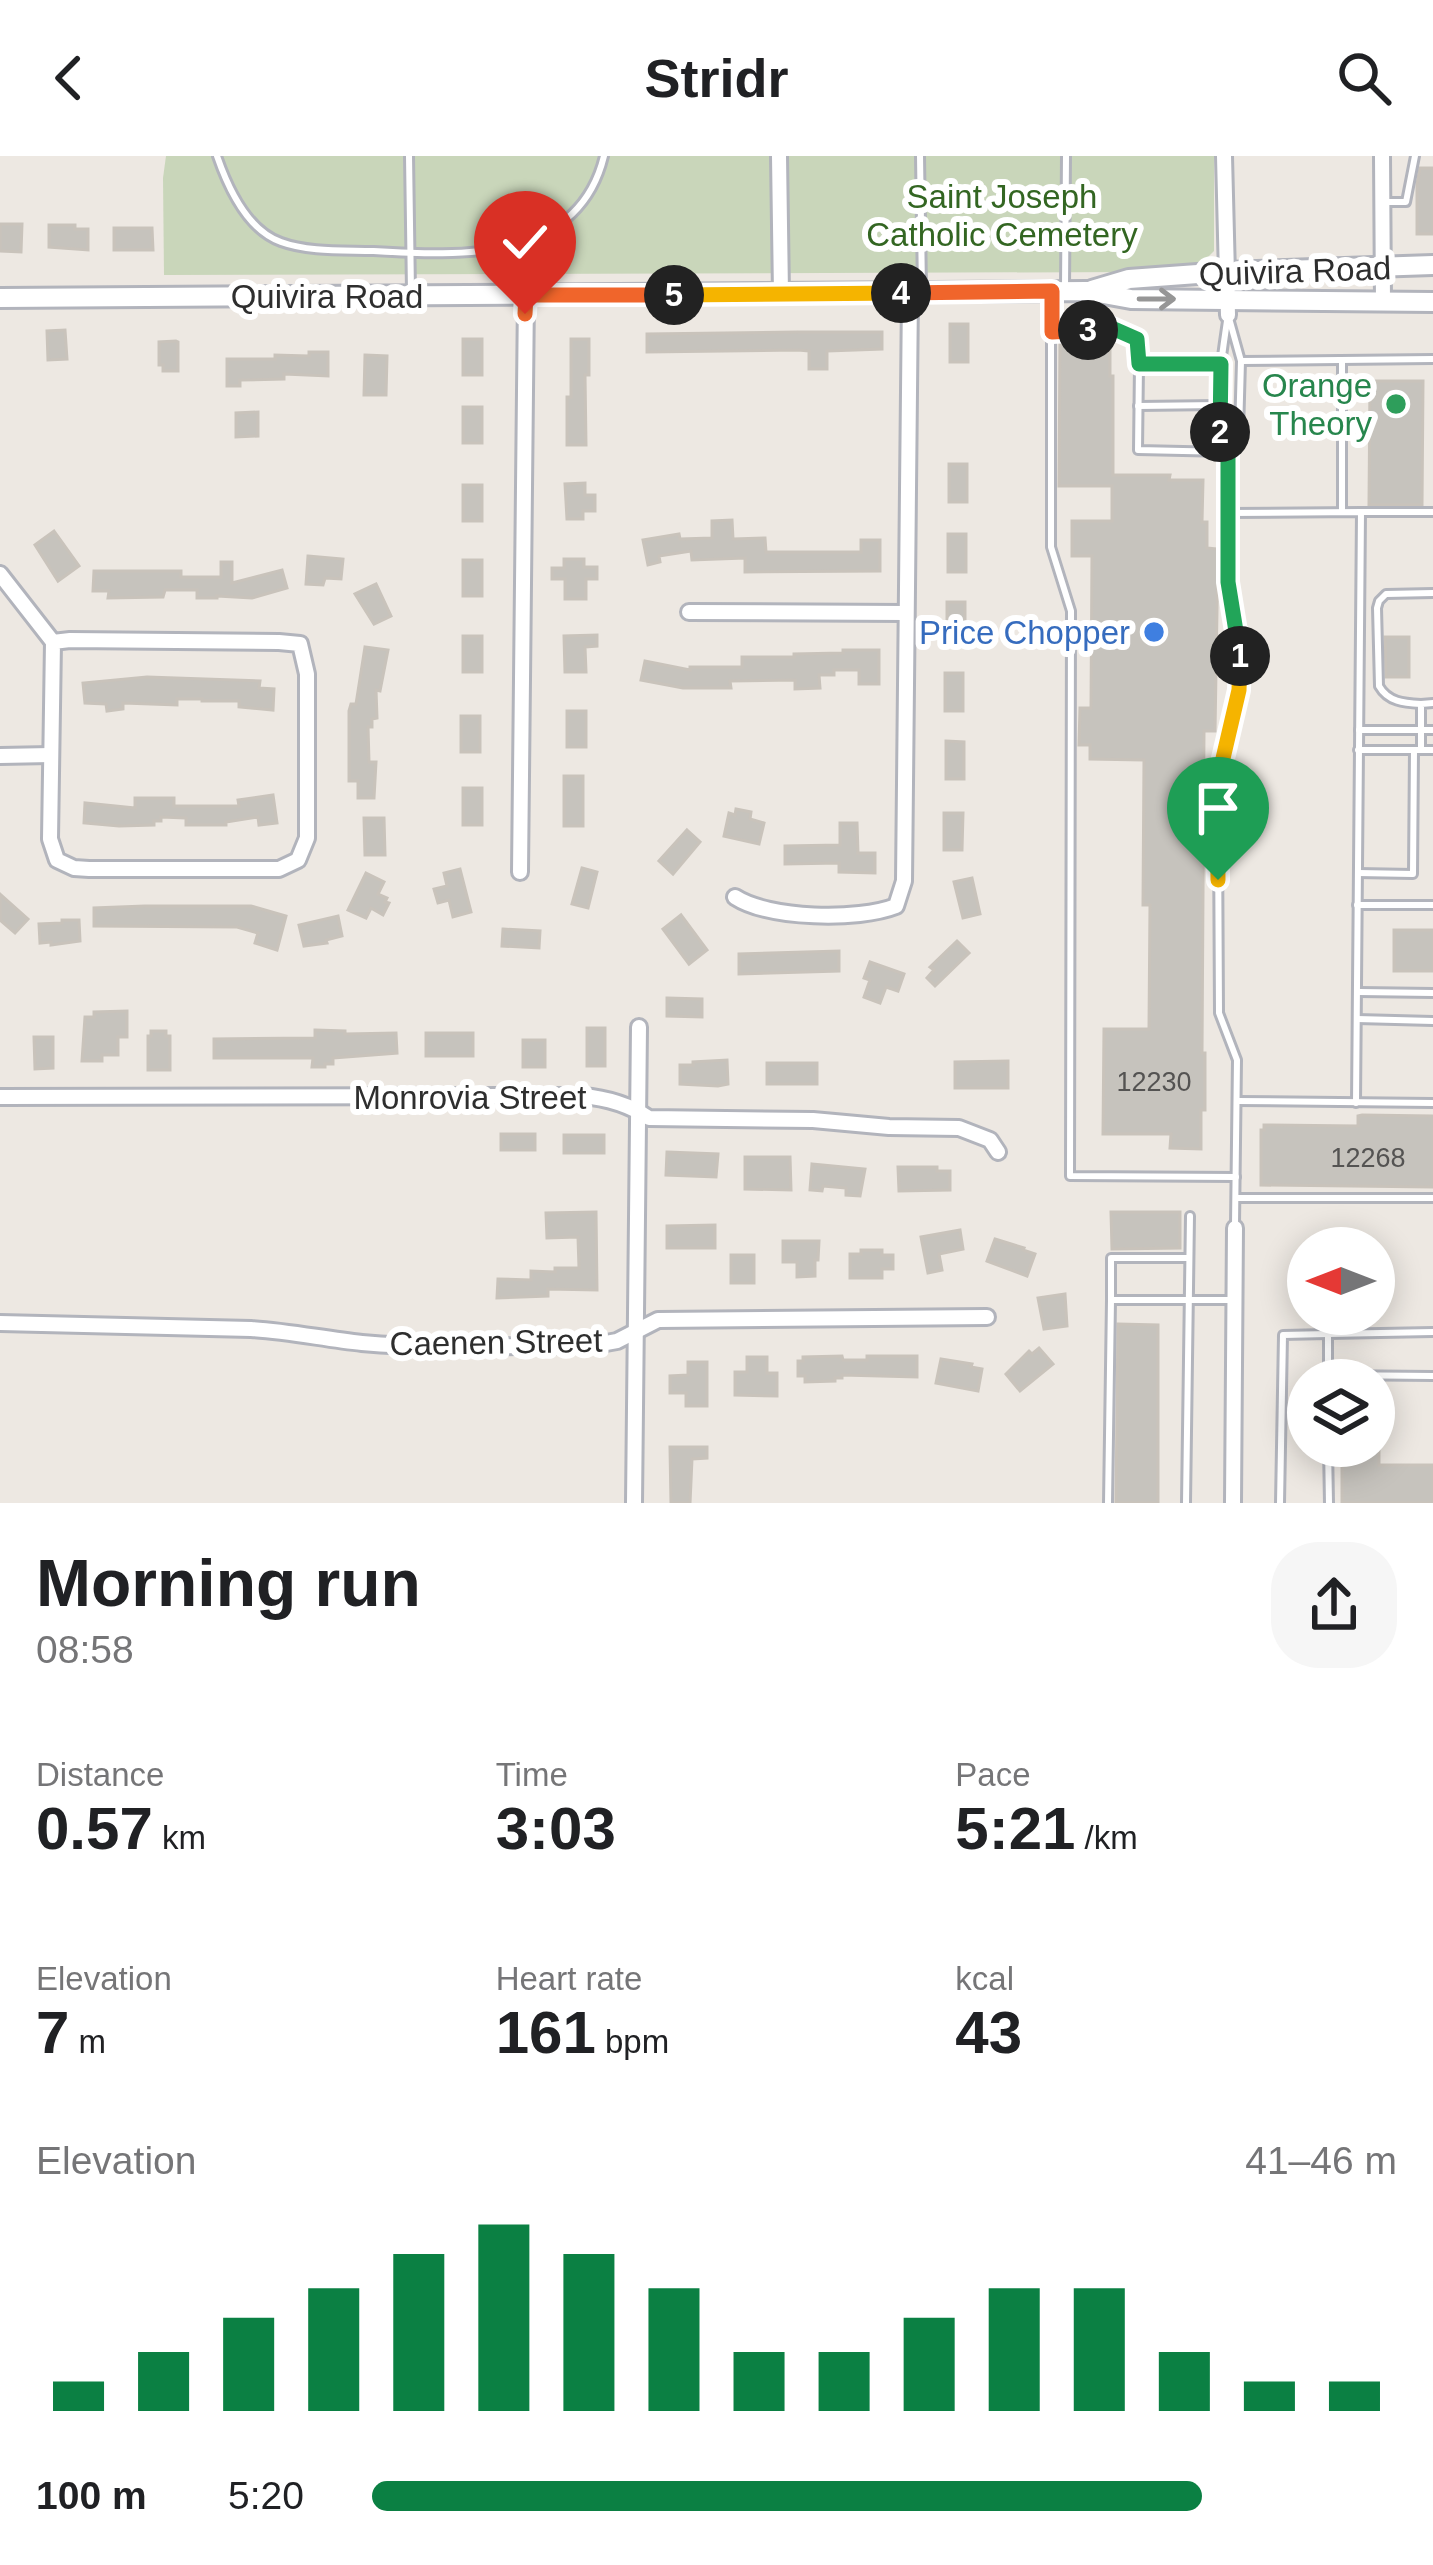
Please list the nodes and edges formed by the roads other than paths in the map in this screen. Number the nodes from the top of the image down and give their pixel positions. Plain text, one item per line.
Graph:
1 (217, 156) edge
2 (409, 156) edge
3 (604, 156) edge
4 (779, 156) edge
5 (920, 156) edge
6 (1066, 156) edge
7 (1223, 156) edge
8 (1382, 156) edge
9 (1414, 156) edge
10 (1382, 202) junction
11 (409, 253) junction
12 (1433, 265) edge
13 (1383, 266) junction
14 (1058, 291) junction
15 (916, 293) junction
16 (1227, 293) junction
17 (781, 294) junction
18 (526, 295) junction
19 (411, 296) junction
20 (0, 298) edge
21 (1383, 302) junction
22 (1433, 302) edge
23 (1052, 332) junction
24 (1433, 359) edge
25 (1342, 360) junction
26 (1240, 361) junction
27 (1139, 364) junction
28 (1221, 364) junction
29 (1220, 405) junction
30 (1138, 406) junction
31 (1228, 452) junction
32 (1342, 512) junction
33 (1361, 512) junction
34 (1433, 512) edge
35 (1228, 513) junction
36 (0, 574) edge
37 (1433, 593) edge
38 (689, 612) dead end
39 (906, 613) junction
40 (53, 642) junction
41 (1433, 703) edge
42 (1421, 704) junction
43 (1359, 730) junction
44 (1421, 730) junction
45 (1433, 730) edge
46 (1358, 750) junction
47 (1417, 750) junction
48 (1433, 750) edge
49 (51, 755) junction
50 (0, 756) edge
51 (520, 872) dead end
52 (1358, 874) junction
53 (735, 897) dead end
54 (1358, 905) junction
55 (1433, 905) edge
56 (1357, 992) junction
57 (1433, 993) edge
58 (1357, 1019) junction
59 (1433, 1021) edge
60 (639, 1027) dead end
61 (0, 1097) edge
62 (1237, 1101) junction
63 (1356, 1102) junction
64 (1433, 1103) edge
65 (637, 1110) junction
66 (998, 1152) dead end
67 (1236, 1177) junction
68 (1235, 1198) junction
69 (1433, 1198) edge
70 (1190, 1216) dead end
71 (1235, 1228) joint
72 (1190, 1258) junction
73 (1111, 1300) junction
74 (1189, 1300) junction
75 (1234, 1300) junction
76 (988, 1317) dead end
77 (0, 1322) edge
78 (634, 1332) junction
79 (1433, 1332) edge
80 (1395, 1333) edge
81 (1287, 1334) edge
82 (1433, 1376) edge
83 (1395, 1377) edge
84 (1328, 1467) edge
85 (634, 1503) edge
86 (1108, 1503) edge
87 (1186, 1503) edge
88 (1233, 1503) edge
89 (1280, 1503) edge
90 (1329, 1503) edge

1 - 11 lane
2 - 11 lane
3 - 11 lane
4 - 17 street
5 - 15 lane
6 - 14 lane
7 - 16 street
8 - 10 street
9 - 10 lane
10 - 13 street
11 - 19 lane
12 - 13 main road, Quivira Road
13 - 16 main road, Quivira Road
13 - 21 street
14 - 15 main road, Quivira Road
14 - 16 main road, Quivira Road
14 - 23 lane
15 - 17 main road, Quivira Road
15 - 39 street
16 - 21 main road, Quivira Road
16 - 26 lane
16 - 28 lane
17 - 18 main road, Quivira Road
18 - 19 main road, Quivira Road
18 - 51 street
19 - 20 main road, Quivira Road
21 - 22 main road, Quivira Road
23 - 27 lane
23 - 67 lane
24 - 25 lane
25 - 26 lane
25 - 32 lane
26 - 31 lane
27 - 28 lane
27 - 30 lane
28 - 29 lane
29 - 30 lane
29 - 31 lane
30 - 31 lane
31 - 35 lane
32 - 33 lane
32 - 35 lane
33 - 34 lane
33 - 43 lane
35 - 62 lane
36 - 40 street
37 - 42 lane
38 - 39 street
39 - 53 street
40 - 49 street
40 - 49 street
41 - 42 lane
42 - 44 lane
43 - 44 lane
43 - 46 lane
44 - 45 lane
44 - 47 lane
46 - 47 lane
46 - 52 lane
47 - 48 lane
47 - 52 lane
49 - 50 street
52 - 54 lane
54 - 55 lane
54 - 56 lane
56 - 57 lane
56 - 58 lane
58 - 59 lane
58 - 63 lane
60 - 65 street
61 - 65 street, Monrovia Street
62 - 63 lane
62 - 67 lane
63 - 64 lane
65 - 66 street, Monrovia Street
65 - 78 street
67 - 68 lane
68 - 69 lane
68 - 71 lane
70 - 72 lane
71 - 75 street
72 - 73 lane
72 - 74 lane
73 - 74 lane
73 - 86 lane
74 - 75 lane
74 - 87 lane
75 - 88 street
76 - 78 street, Caenen Street
77 - 78 street, Caenen Street
78 - 85 street
79 - 80 lane
81 - 89 lane
82 - 83 lane
84 - 90 lane

